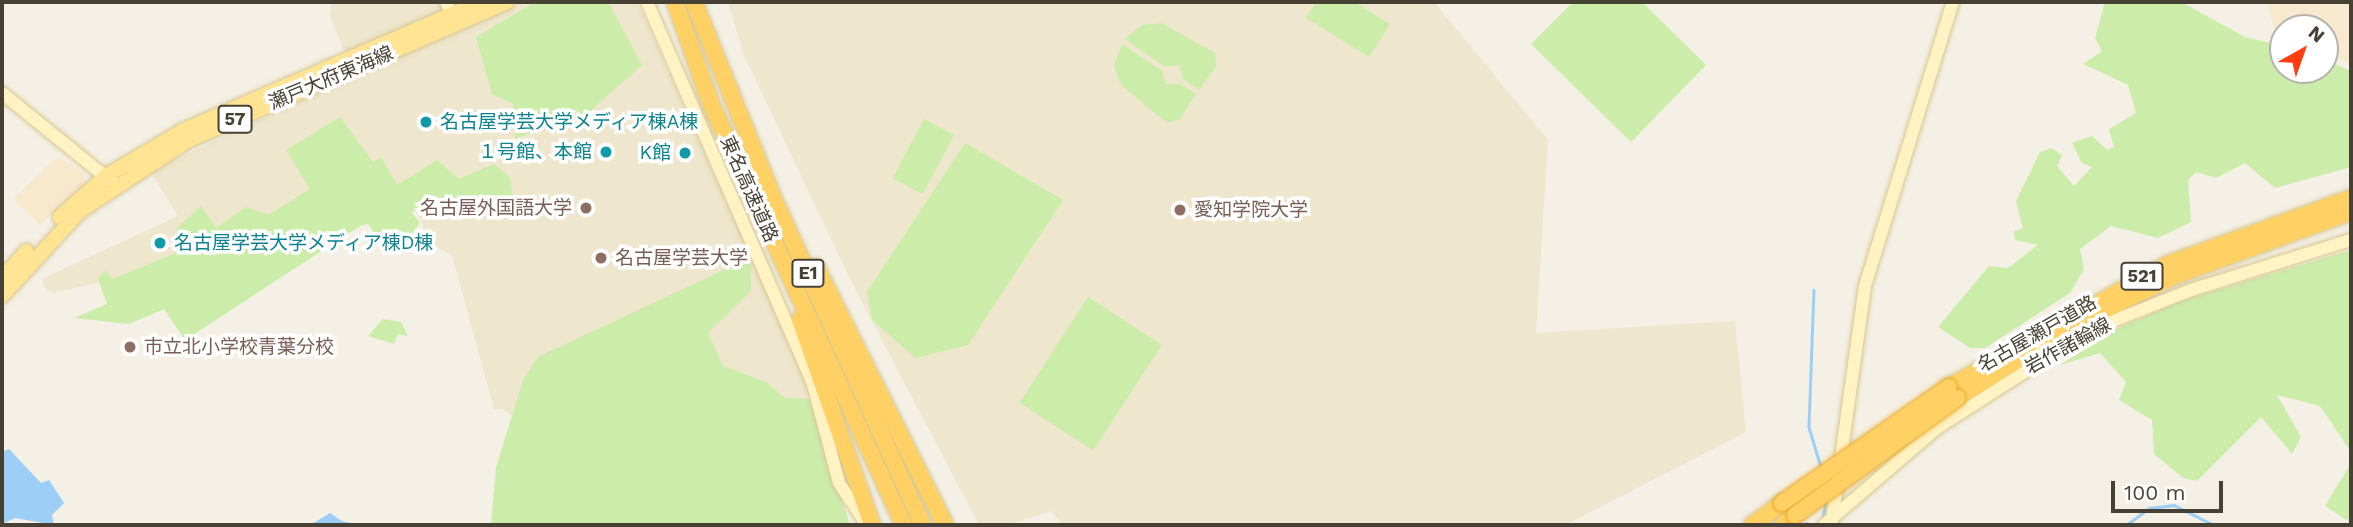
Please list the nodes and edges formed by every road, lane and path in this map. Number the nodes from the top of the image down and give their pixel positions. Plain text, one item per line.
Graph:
1 (480, 2) edge
2 (507, 2) edge
3 (647, 2) edge
4 (675, 2) edge
5 (1953, 2) edge
6 (449, 8) edge
7 (697, 9) edge
8 (2, 93) edge
9 (711, 104) junction
10 (110, 180) junction
11 (2351, 198) edge
12 (2351, 212) edge
13 (2351, 240) edge
14 (2, 279) edge
15 (2, 296) edge
16 (1953, 393) junction
17 (1829, 523) edge
18 (867, 525) edge
19 (872, 525) edge
20 (904, 525) edge
21 (923, 525) edge
22 (945, 525) edge
23 (1752, 525) edge
24 (1782, 525) edge

1 - 6 main road, 瀬戸大府東海線 / 57
2 - 10 main road, 瀬戸大府東海線 / 57
3 - 18 street
4 - 9 highway, 東名高速道路 / E1
5 - 17 street
6 - 10 main road, 瀬戸大府東海線 / 57
7 - 21 highway, 東名高速道路 / E1
7 - 22 highway
8 - 10 street
9 - 19 highway
9 - 20 highway, 東名高速道路 / E1
10 - 14 main road, 瀬戸大府東海線 / 57
10 - 15 main road, 瀬戸大府東海線 / 57
11 - 16 highway, 名古屋瀬戸道路 / 521
12 - 16 highway, 名古屋瀬戸道路 / 521
13 - 17 street, 岩作諸輪線
16 - 23 highway, 名古屋瀬戸道路 / 521, bridge
16 - 24 highway, 名古屋瀬戸道路 / 521, bridge

